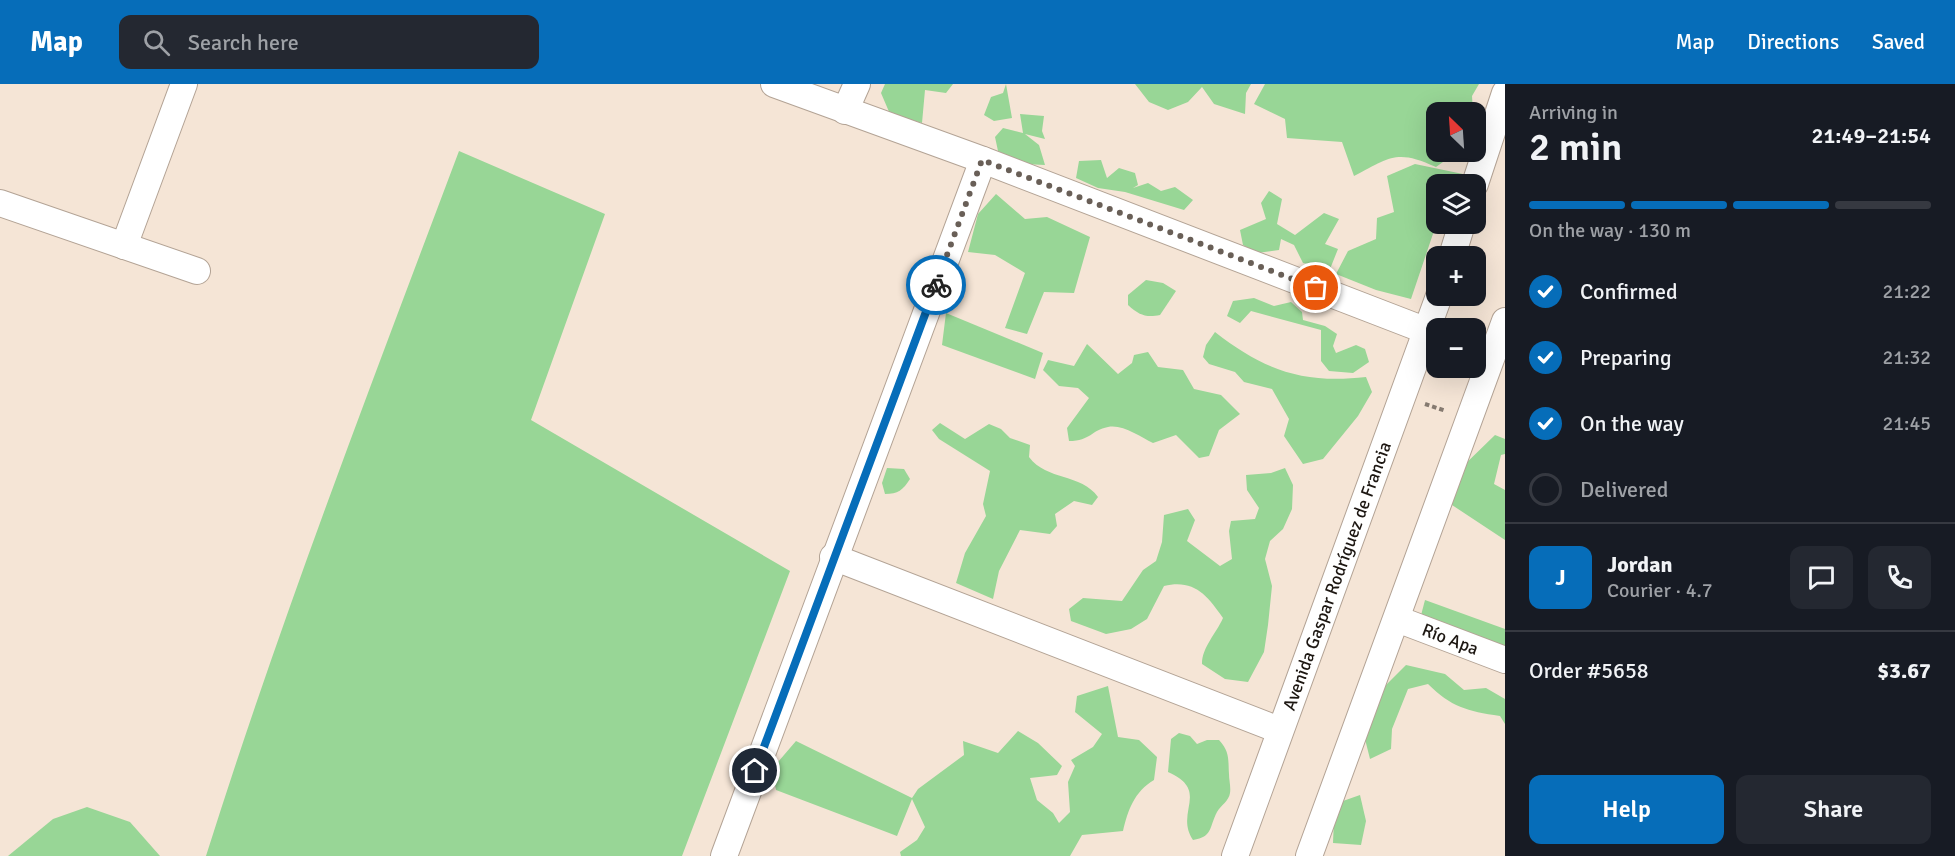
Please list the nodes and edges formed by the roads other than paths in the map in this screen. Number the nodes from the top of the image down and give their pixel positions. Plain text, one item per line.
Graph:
1 (184, 84) edge
2 (774, 84) edge
3 (857, 84) edge
4 (1505, 93) edge
5 (845, 111) junction
6 (982, 160) junction
7 (1478, 174) edge
8 (0, 203) edge
9 (124, 246) junction
10 (196, 271) dead end
11 (1505, 321) edge
12 (1426, 331) edge
13 (1426, 334) edge
14 (833, 557) junction
15 (1397, 619) junction
16 (1505, 660) edge
17 (1279, 730) junction
18 (724, 856) edge
19 (1234, 856) edge
20 (1309, 856) edge

1 - 9 street
2 - 5 street
3 - 5 street
4 - 7 street
5 - 6 street
6 - 12 street
6 - 14 street
8 - 9 street
9 - 10 street
11 - 15 street
13 - 17 street, Avenida Gaspar Rodríguez de Francia
14 - 17 street
14 - 18 street
15 - 16 street, Río Apa
15 - 20 street
17 - 19 street, Avenida Gaspar Rodríguez de Francia

